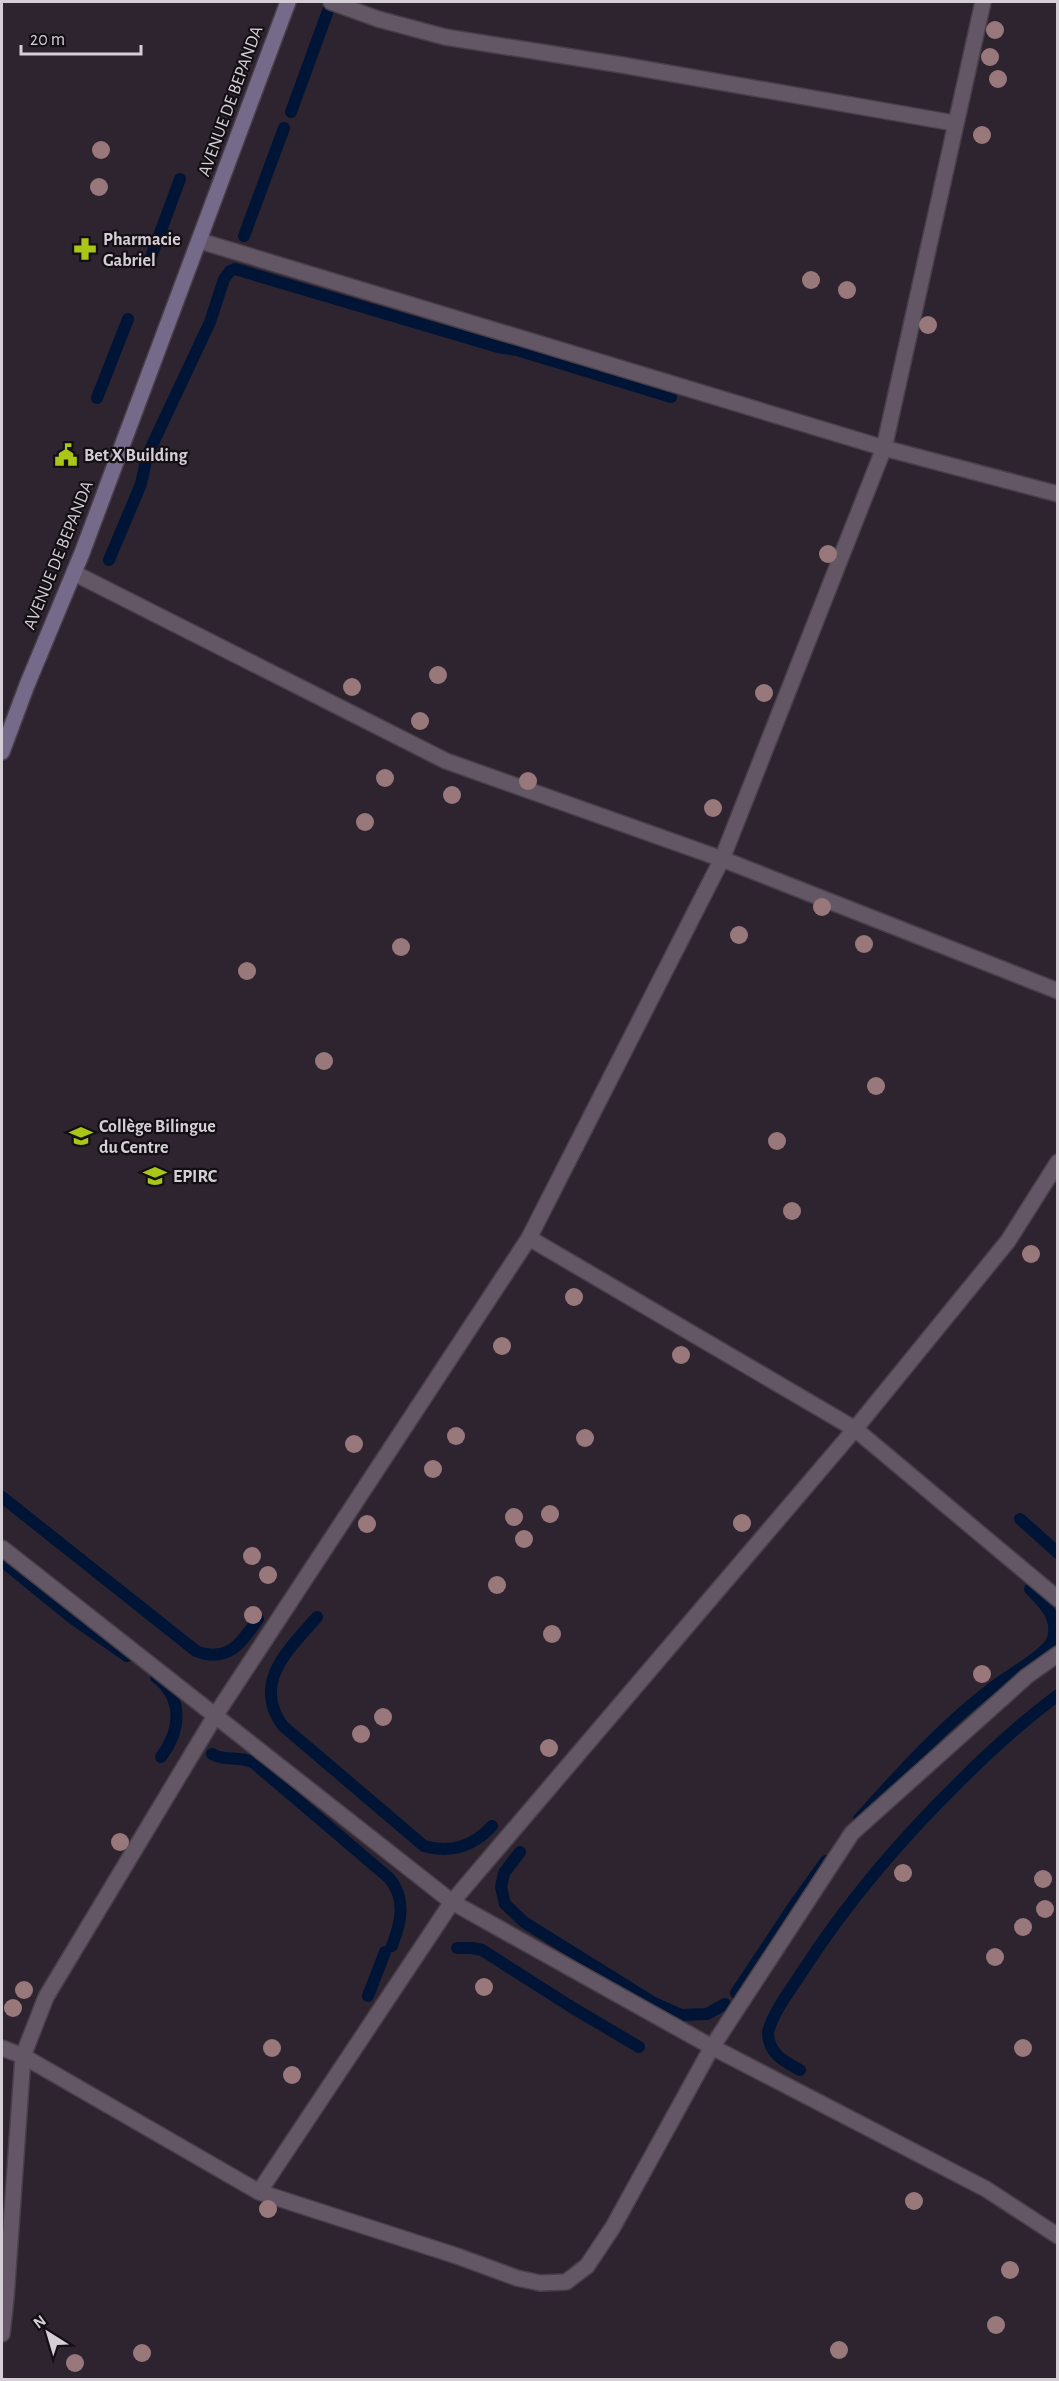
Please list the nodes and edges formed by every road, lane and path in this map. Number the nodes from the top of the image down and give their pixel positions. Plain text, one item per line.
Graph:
1 (288, 2) edge
2 (331, 2) edge
3 (983, 2) edge
4 (954, 123) junction
5 (200, 241) junction
6 (884, 448) junction
7 (1058, 494) edge
8 (74, 573) junction
9 (2, 752) edge
10 (722, 860) junction
11 (1058, 991) edge
12 (1058, 1162) edge
13 (529, 1238) junction
14 (855, 1429) junction
15 (2, 1548) edge
16 (1058, 1599) edge
17 (1058, 1654) edge
18 (215, 1716) junction
19 (452, 1902) junction
20 (712, 2047) junction
21 (2, 2048) edge
22 (23, 2056) junction
23 (259, 2192) junction
24 (1058, 2236) edge
25 (2, 2334) edge

1 - 5 main road, AVENUE DE BEPANDA
2 - 4 street
3 - 4 street
4 - 6 street
5 - 6 street
5 - 8 main road, AVENUE DE BEPANDA
6 - 7 street
6 - 10 street
8 - 9 main road, AVENUE DE BEPANDA
8 - 10 street
10 - 11 street
10 - 13 street
12 - 14 street
13 - 14 street
13 - 18 street
14 - 16 street
14 - 19 street
15 - 18 street
17 - 20 street
18 - 19 street
18 - 22 street
19 - 20 street
19 - 23 street
20 - 23 street
20 - 24 street
21 - 22 street
22 - 23 street
22 - 25 street

